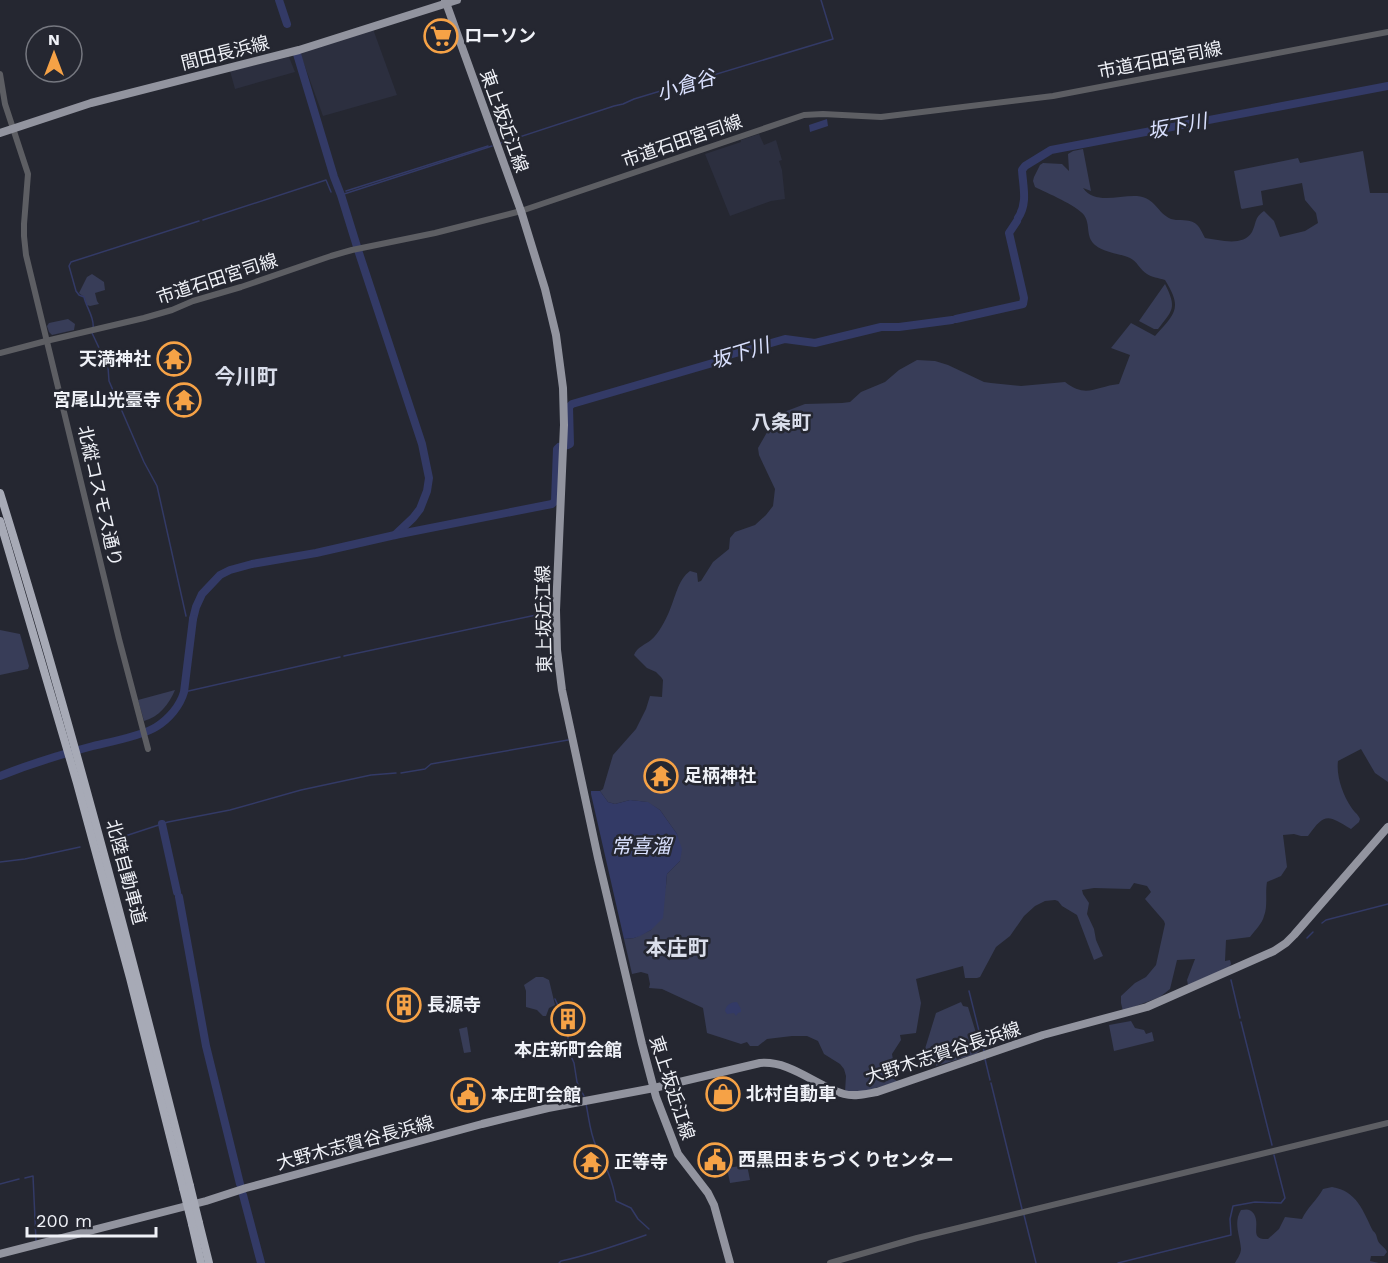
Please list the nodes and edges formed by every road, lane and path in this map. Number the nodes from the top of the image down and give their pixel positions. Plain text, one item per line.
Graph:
1 (457, 0) edge
2 (446, 2) edge
3 (1388, 32) edge
4 (0, 74) edge
5 (14, 129) junction
6 (0, 133) edge
7 (521, 211) junction
8 (46, 340) junction
9 (0, 353) edge
10 (0, 493) edge
11 (0, 521) edge
12 (66, 731) junction
13 (148, 749) dead end
14 (1388, 827) edge
15 (654, 1088) junction
16 (1388, 1123) edge
17 (195, 1223) junction
18 (0, 1254) edge
19 (201, 1263) edge
20 (209, 1263) edge
21 (730, 1263) edge
22 (830, 1263) edge

1 - 2 main road, 間田長浜線
2 - 5 main road, 間田長浜線
2 - 7 main road, 東上坂近江線
3 - 7 street, 市道石田宮司線
4 - 5 street, 北縦コスモス通り
5 - 6 main road, 間田長浜線
5 - 8 street, 北縦コスモス通り
7 - 8 street, 市道石田宮司線
7 - 15 main road, 東上坂近江線
8 - 9 street, 市道石田宮司線
8 - 13 street, 北縦コスモス通り
10 - 12 highway, 北陸自動車道
11 - 12 highway, 北陸自動車道
12 - 17 highway, 北陸自動車道, bridge
14 - 15 main road, 大野木志賀谷長浜線
15 - 18 main road, 大野木志賀谷長浜線
15 - 21 main road, 東上坂近江線
16 - 22 street
17 - 19 highway, 北陸自動車道
17 - 20 highway, 北陸自動車道

